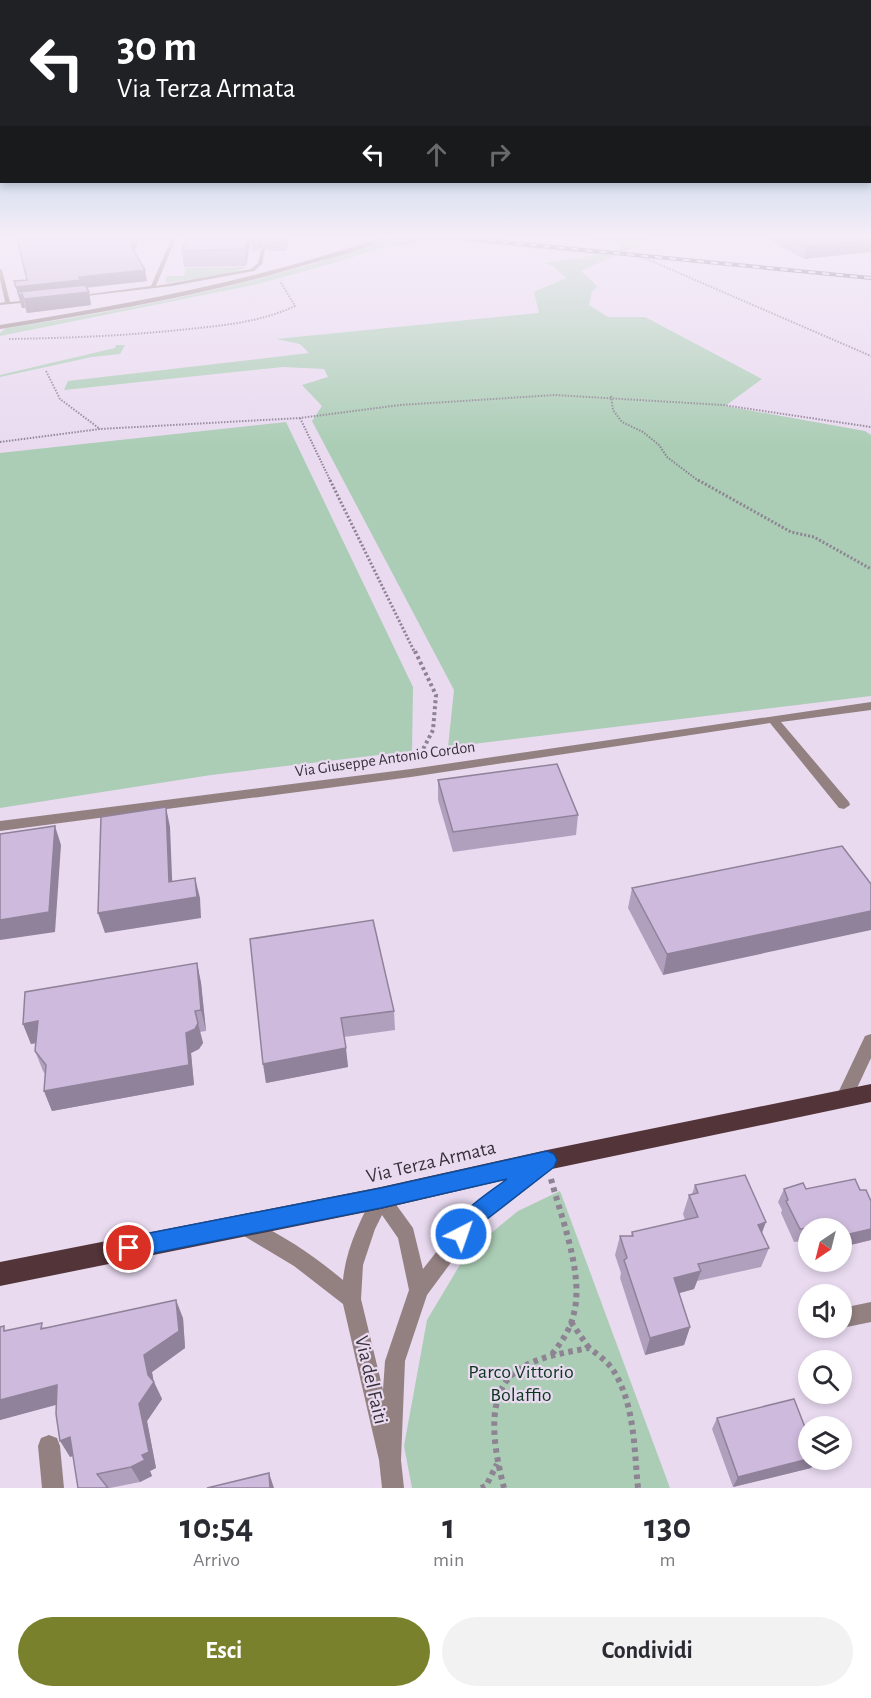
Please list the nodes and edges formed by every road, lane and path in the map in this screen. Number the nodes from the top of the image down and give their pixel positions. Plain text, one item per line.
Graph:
1 (114, 307) edge
2 (292, 307) edge
3 (759, 307) edge
4 (1, 326) edge
5 (6, 339) dead end
6 (871, 356) edge
7 (46, 371) dead end
8 (611, 396) junction
9 (300, 418) junction
10 (871, 427) edge
11 (100, 429) junction
12 (0, 442) edge
13 (871, 569) edge
14 (871, 706) edge
15 (773, 718) junction
16 (411, 773) junction
17 (844, 805) dead end
18 (0, 826) edge
19 (871, 1041) edge
20 (871, 1093) edge
21 (844, 1098) junction
22 (547, 1160) junction
23 (381, 1198) junction
24 (242, 1225) junction
25 (0, 1274) edge
26 (419, 1290) junction
27 (351, 1299) junction
28 (871, 1312) edge
29 (852, 1316) edge
30 (571, 1323) junction
31 (590, 1348) junction
32 (552, 1355) junction
33 (49, 1446) dead end
34 (390, 1460) junction
35 (497, 1463) junction
36 (485, 1487) edge
37 (53, 1488) edge
38 (393, 1488) edge
39 (504, 1488) edge
40 (638, 1488) edge

1 - 4 street
2 - 5 path
3 - 6 path
7 - 11 path
8 - 9 path
8 - 10 path
8 - 13 path
9 - 11 path
9 - 16 path
11 - 12 path
14 - 15 street, Via Giuseppe Antonio Cordon
15 - 16 street, Via Giuseppe Antonio Cordon
15 - 17 street
16 - 18 street, Via Giuseppe Antonio Cordon
19 - 21 street
20 - 21 main road, Via Terza Armata
21 - 22 main road, Via Terza Armata
22 - 23 main road, Via Terza Armata
22 - 26 street, Via del Faiti
22 - 30 path
23 - 24 main road, Via Terza Armata
23 - 26 street
23 - 27 street, Via del Faiti
24 - 25 main road, Via Terza Armata
24 - 27 street
26 - 34 street, Via del Faiti
27 - 34 street, Via del Faiti
28 - 29 street
30 - 31 path
30 - 32 path
31 - 32 path
31 - 40 path
32 - 35 path
33 - 37 street
34 - 38 street, Via del Faiti
35 - 36 path
35 - 39 path

